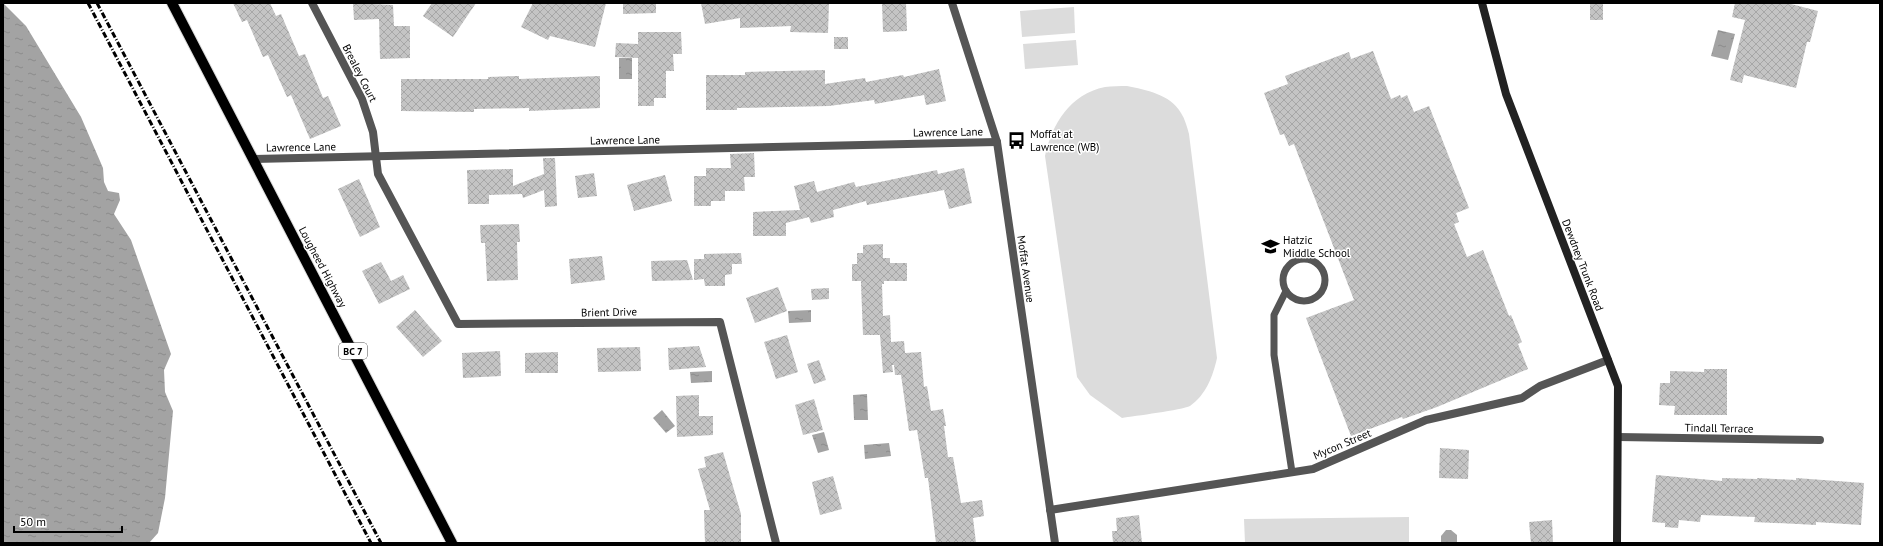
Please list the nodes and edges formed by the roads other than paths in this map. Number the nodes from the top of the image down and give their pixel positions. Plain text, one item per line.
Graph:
1 (172, 3) edge
2 (312, 3) edge
3 (952, 3) edge
4 (1482, 3) edge
5 (997, 142) junction
6 (375, 157) junction
7 (253, 159) junction
8 (1286, 291) junction
9 (1608, 360) junction
10 (1618, 437) junction
11 (1820, 440) dead end
12 (1292, 472) junction
13 (1050, 510) junction
14 (452, 543) edge
15 (776, 543) edge
16 (1056, 543) edge
17 (1617, 543) edge

1 - 7 main road, Lougheed Highway / BC 7
2 - 6 street, Brealey Court
3 - 5 street, Moffat Avenue
4 - 9 main road, Dewdney Trunk Road
5 - 6 street, Lawrence Lane
5 - 13 street, Moffat Avenue
6 - 7 street, Lawrence Lane
6 - 15 street, Brient Drive
7 - 14 main road, Lougheed Highway / BC 7
8 - 8 lane
8 - 12 lane
9 - 10 main road, Dewdney Trunk Road
9 - 12 street, Mycon Street
10 - 11 street, Tindall Terrace
10 - 17 main road, Dewdney Trunk Road
12 - 13 street, Mycon Street
13 - 16 street, Moffat Avenue

